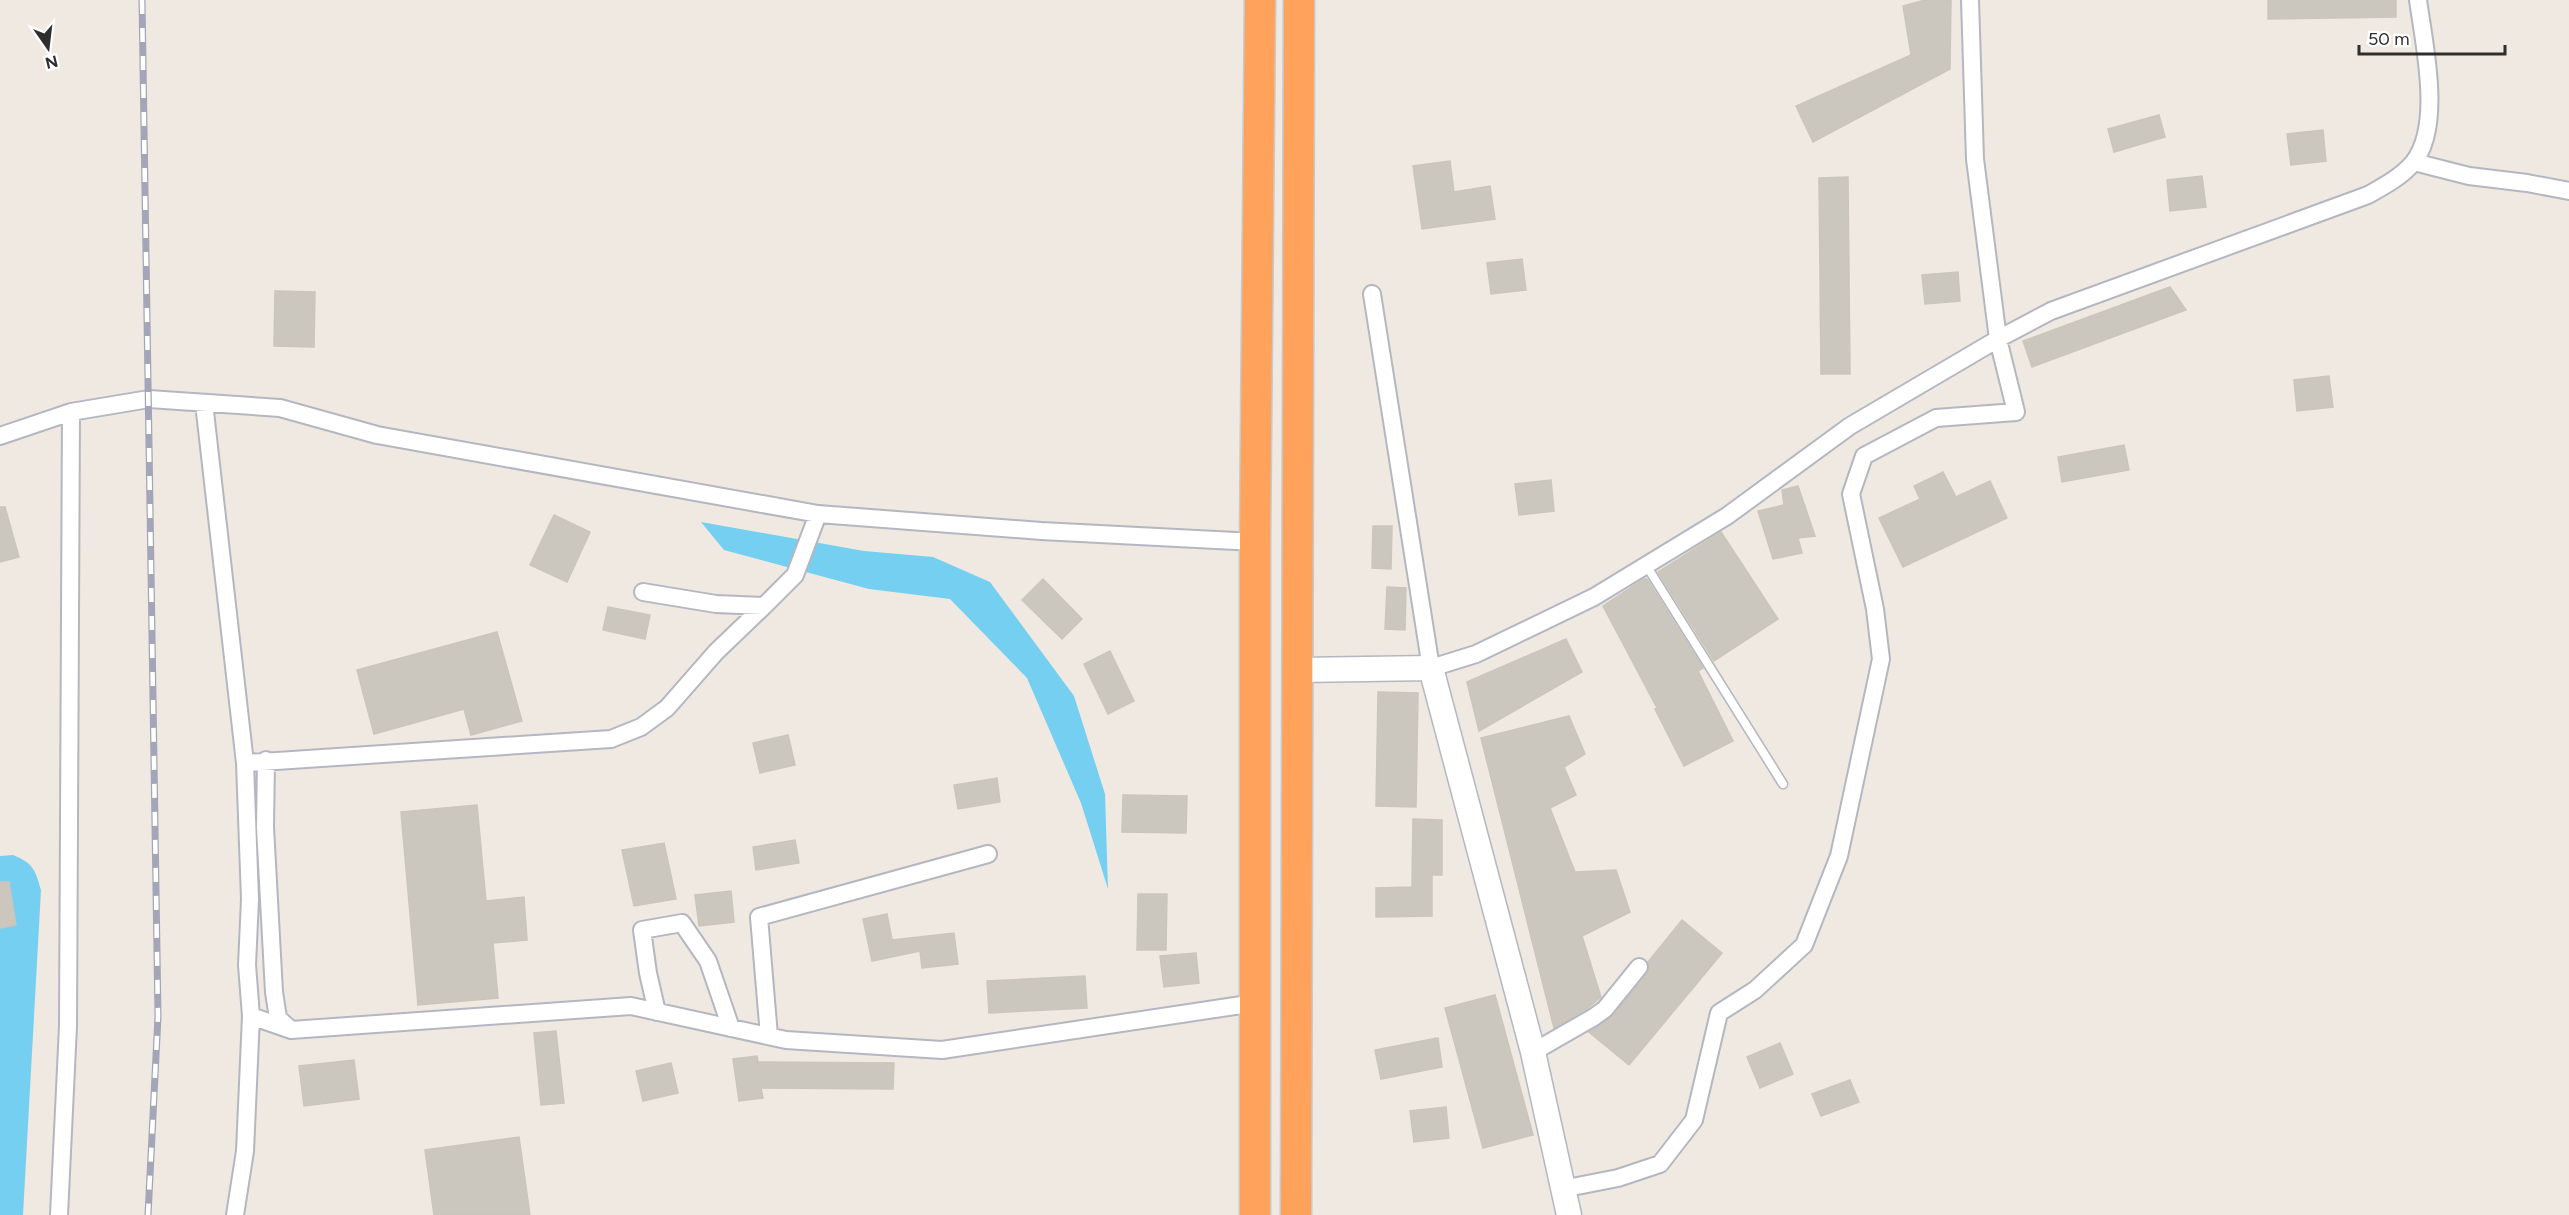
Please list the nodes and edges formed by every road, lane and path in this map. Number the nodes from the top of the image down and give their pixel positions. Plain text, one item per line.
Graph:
1 (1260, 0) edge
2 (1299, 0) edge
3 (1970, 0) edge
4 (2418, 0) edge
5 (2414, 162) junction
6 (2569, 191) edge
7 (1372, 294) dead end
8 (1998, 339) junction
9 (204, 403) junction
10 (71, 412) junction
11 (0, 436) edge
12 (818, 514) junction
13 (1255, 542) junction
14 (1646, 566) junction
15 (643, 592) dead end
16 (764, 606) junction
17 (1431, 668) junction
18 (1299, 670) junction
19 (266, 760) junction
20 (245, 763) junction
21 (1783, 784) dead end
22 (988, 854) dead end
23 (1639, 968) dead end
24 (1255, 1003) junction
25 (657, 1012) junction
26 (251, 1016) junction
27 (731, 1028) junction
28 (291, 1030) junction
29 (769, 1036) junction
30 (1533, 1052) junction
31 (1562, 1189) junction
32 (59, 1215) edge
33 (235, 1215) edge
34 (1255, 1215) edge
35 (1296, 1215) edge
36 (1569, 1215) edge

1 - 13 highway
2 - 18 highway
3 - 8 street
4 - 5 street
5 - 6 street
5 - 8 street
7 - 17 street
8 - 14 street
8 - 31 street
9 - 10 street
9 - 12 street
9 - 20 street
10 - 11 street
10 - 32 street
12 - 13 street
12 - 16 street
13 - 24 highway
14 - 17 street
14 - 21 lane
15 - 16 street
16 - 19 street
17 - 18 street
17 - 30 street
18 - 35 highway
19 - 20 street
19 - 28 street
20 - 26 street
22 - 29 street
23 - 30 street
24 - 29 street
24 - 34 highway
25 - 27 street
25 - 27 street
25 - 28 street
26 - 28 street
26 - 33 street
27 - 29 street
30 - 31 street
31 - 36 street

